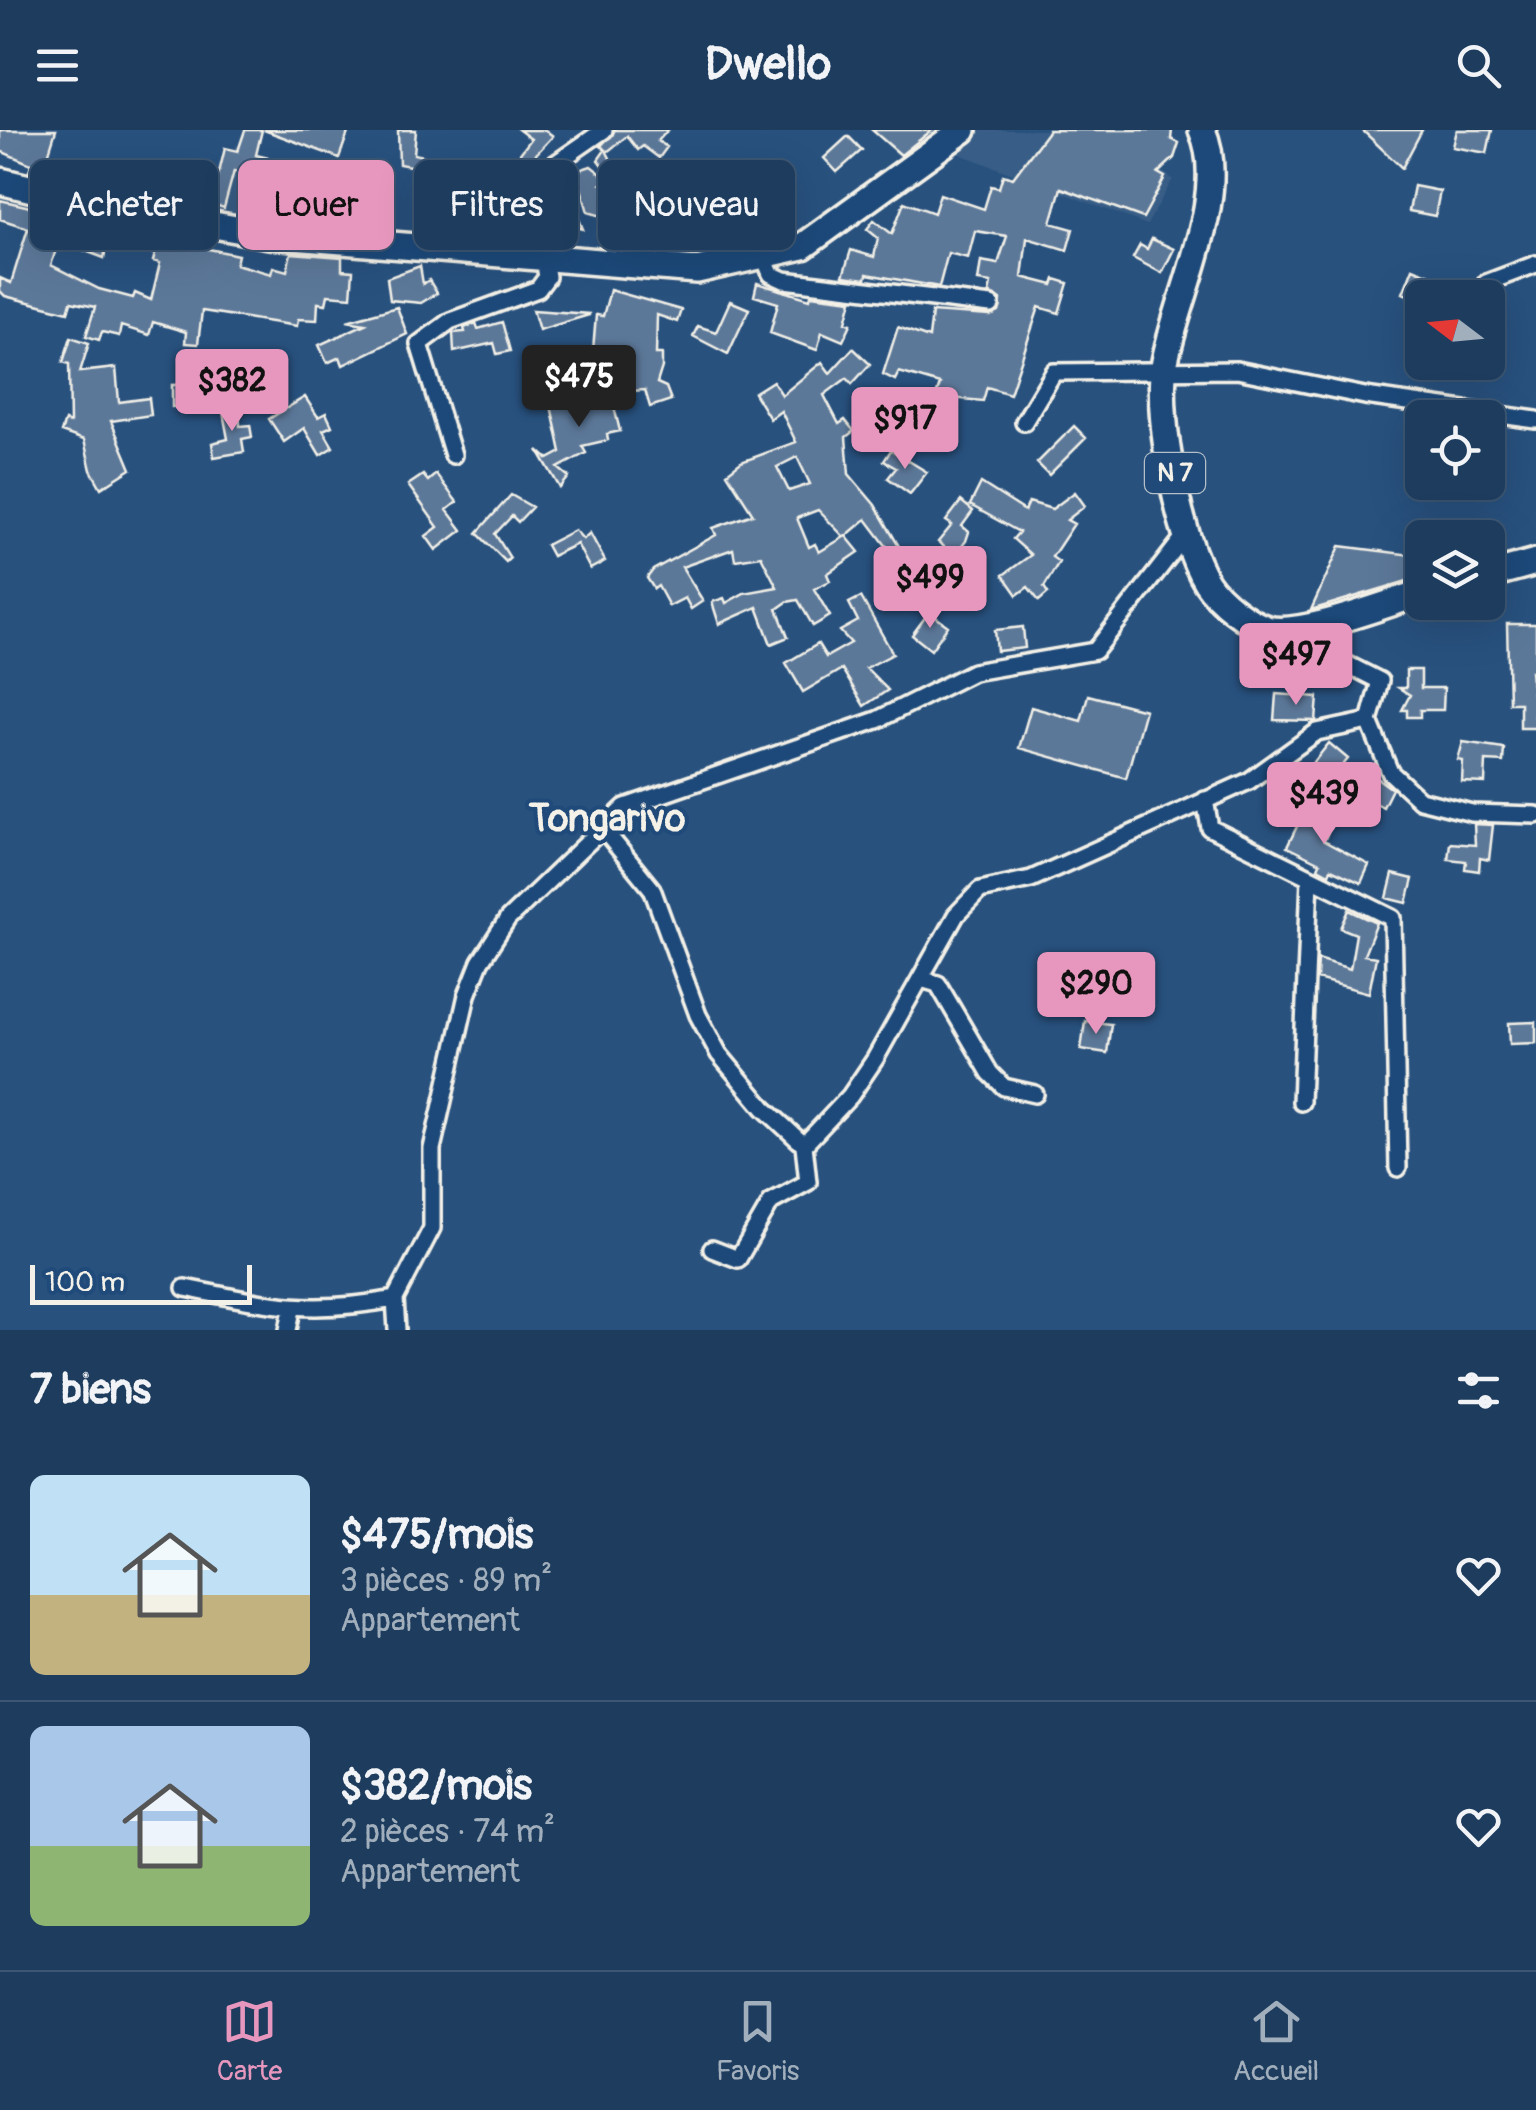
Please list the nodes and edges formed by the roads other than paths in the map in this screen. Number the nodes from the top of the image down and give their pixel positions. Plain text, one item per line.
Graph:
1 (604, 130) edge
2 (963, 130) edge
3 (1202, 130) edge
4 (561, 160) edge
5 (0, 181) edge
6 (414, 246) edge
7 (460, 250) edge
8 (764, 257) junction
9 (544, 258) junction
10 (1536, 264) edge
11 (1494, 280) edge
12 (990, 305) dead end
13 (1164, 369) junction
14 (1536, 420) edge
15 (1024, 422) dead end
16 (453, 455) dead end
17 (1187, 533) junction
18 (1536, 562) edge
19 (1505, 570) edge
20 (1405, 598) edge
21 (1296, 629) junction
22 (1369, 721) junction
23 (1205, 800) junction
24 (1536, 815) edge
25 (603, 829) junction
26 (1310, 878) junction
27 (921, 979) junction
28 (1035, 1094) dead end
29 (1300, 1102) dead end
30 (804, 1145) junction
31 (1398, 1168) dead end
32 (712, 1249) dead end
33 (185, 1288) dead end
34 (395, 1299) junction
35 (292, 1310) junction
36 (288, 1330) edge
37 (397, 1330) edge

1 - 4 street
2 - 8 main road
3 - 13 main road, N 7
5 - 6 main road
7 - 9 main road
8 - 9 main road
8 - 12 street
9 - 16 street
10 - 11 street
13 - 14 street
13 - 15 street
13 - 17 main road, N 7
17 - 21 main road, N 7
17 - 25 street
18 - 19 main road
20 - 21 main road, N 7
21 - 22 street
22 - 23 street
22 - 24 street
23 - 26 street
23 - 27 street
25 - 30 street
25 - 34 street
26 - 29 street
26 - 31 street
27 - 28 street
27 - 30 street
30 - 32 street
33 - 35 street
34 - 35 street
34 - 37 street
35 - 36 street

